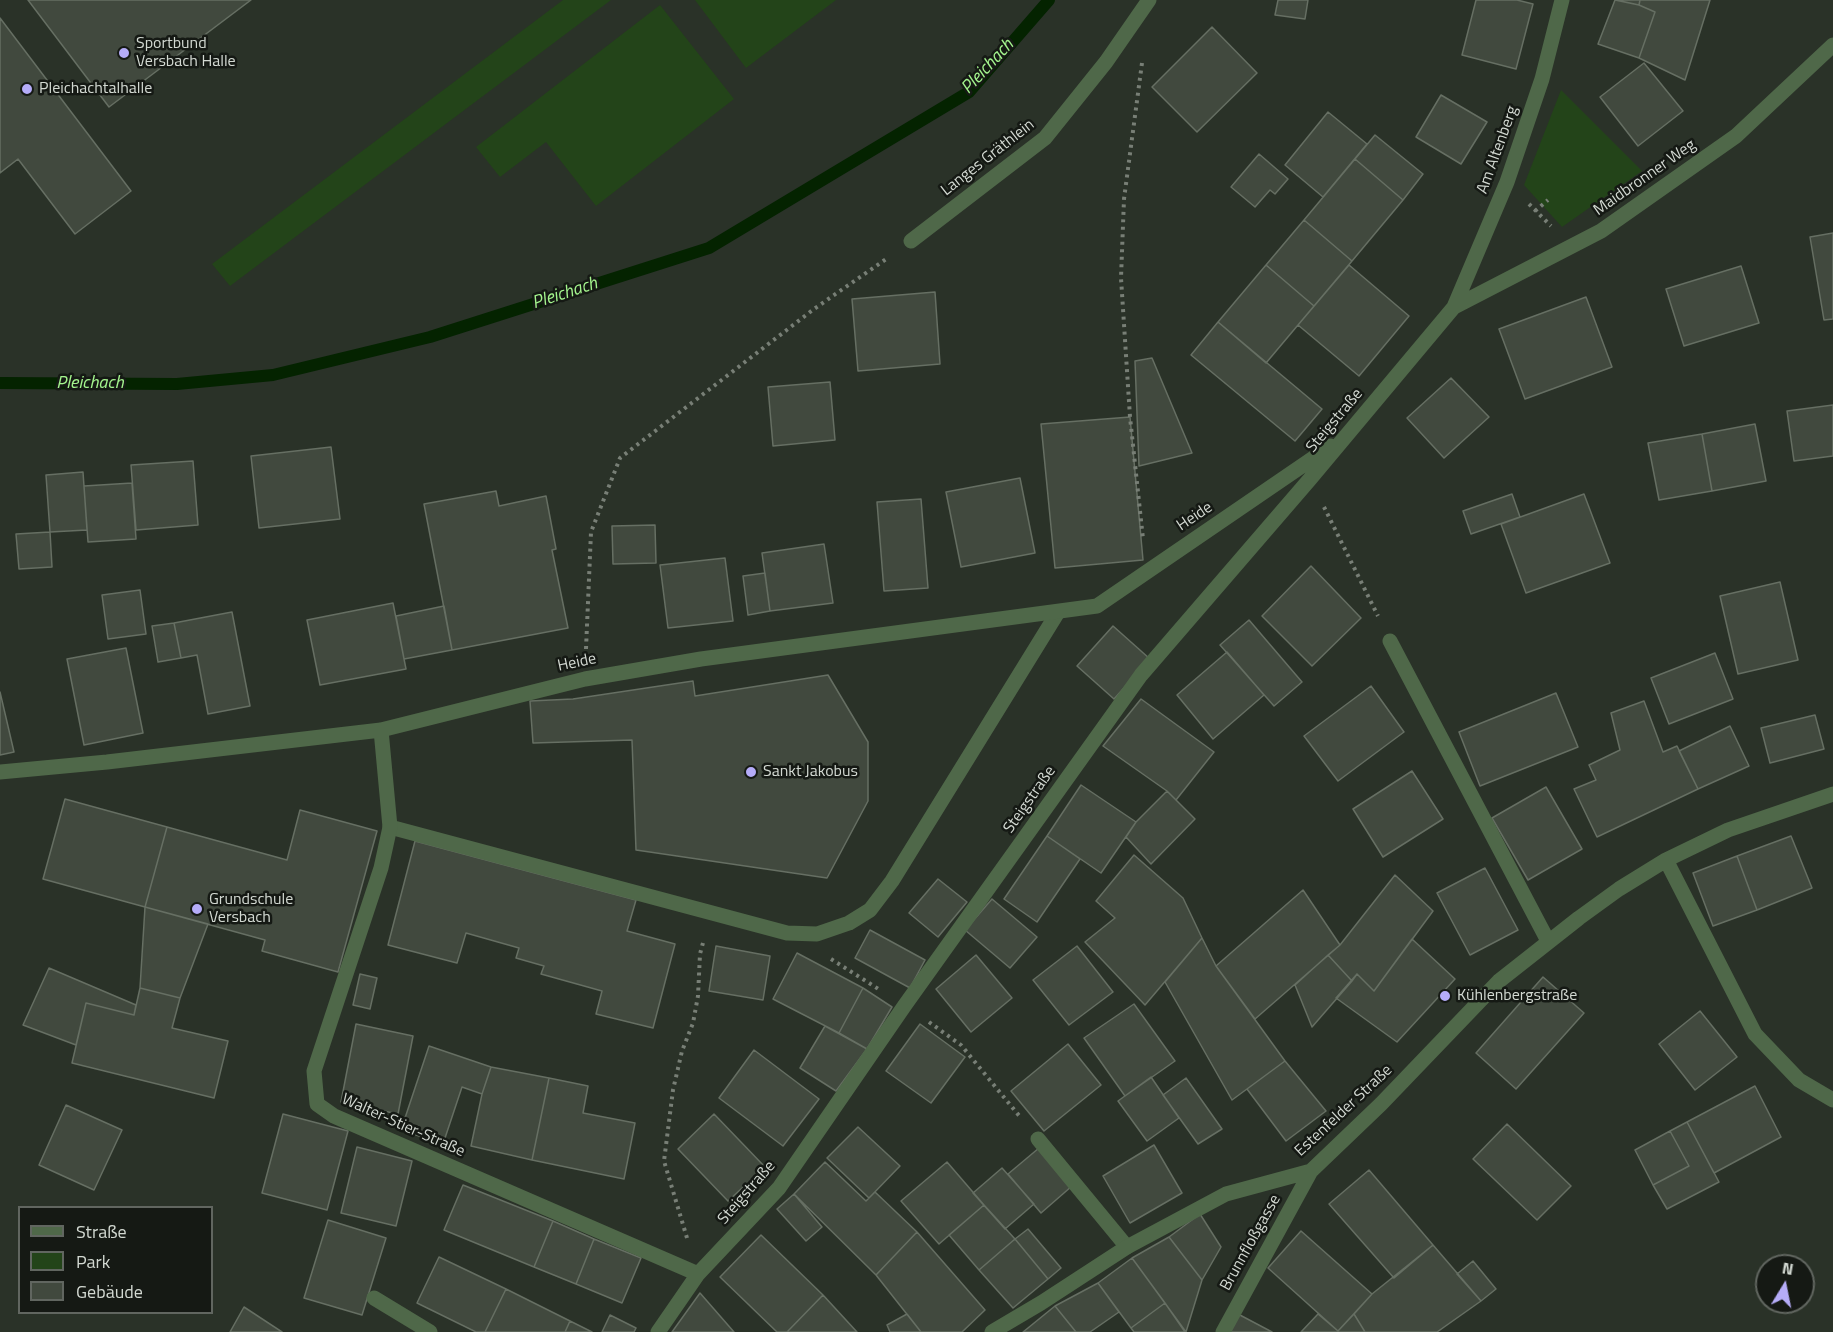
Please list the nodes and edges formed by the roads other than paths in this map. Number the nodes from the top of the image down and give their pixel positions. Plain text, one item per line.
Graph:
1 (1149, 0) edge
2 (1562, 0) edge
3 (1833, 45) edge
4 (911, 241) road end
5 (1454, 307) junction
6 (1346, 436) junction
7 (1058, 612) junction
8 (1390, 641) road end
9 (381, 730) junction
10 (0, 772) edge
11 (1833, 794) edge
12 (390, 827) junction
13 (1666, 860) junction
14 (1548, 942) junction
15 (1833, 1100) edge
16 (1038, 1138) road end
17 (1311, 1171) junction
18 (1126, 1247) junction
19 (698, 1274) junction
20 (374, 1298) dead end
21 (430, 1332) edge
22 (658, 1332) edge
23 (992, 1332) edge
24 (1223, 1332) edge

1 - 4 street, Langes Gräthlein
2 - 5 street, Am Altenberg
3 - 5 street, Maidbronner Weg
5 - 6 street, Steigstraße
6 - 7 street, Heide
6 - 19 street, Steigstraße
7 - 9 street, Heide
7 - 12 street
8 - 14 street
9 - 10 street, Heide
9 - 12 street, Walter-Stier-Straße
11 - 13 street, Estenfelder Straße
12 - 19 street, Walter-Stier-Straße
13 - 14 street, Estenfelder Straße
13 - 15 street
14 - 17 street, Estenfelder Straße
16 - 18 street
17 - 18 street, Estenfelder Straße
17 - 24 street, Brunnfloßgasse
18 - 23 street, Estenfelder Straße
19 - 22 street, Steigstraße
20 - 21 street

